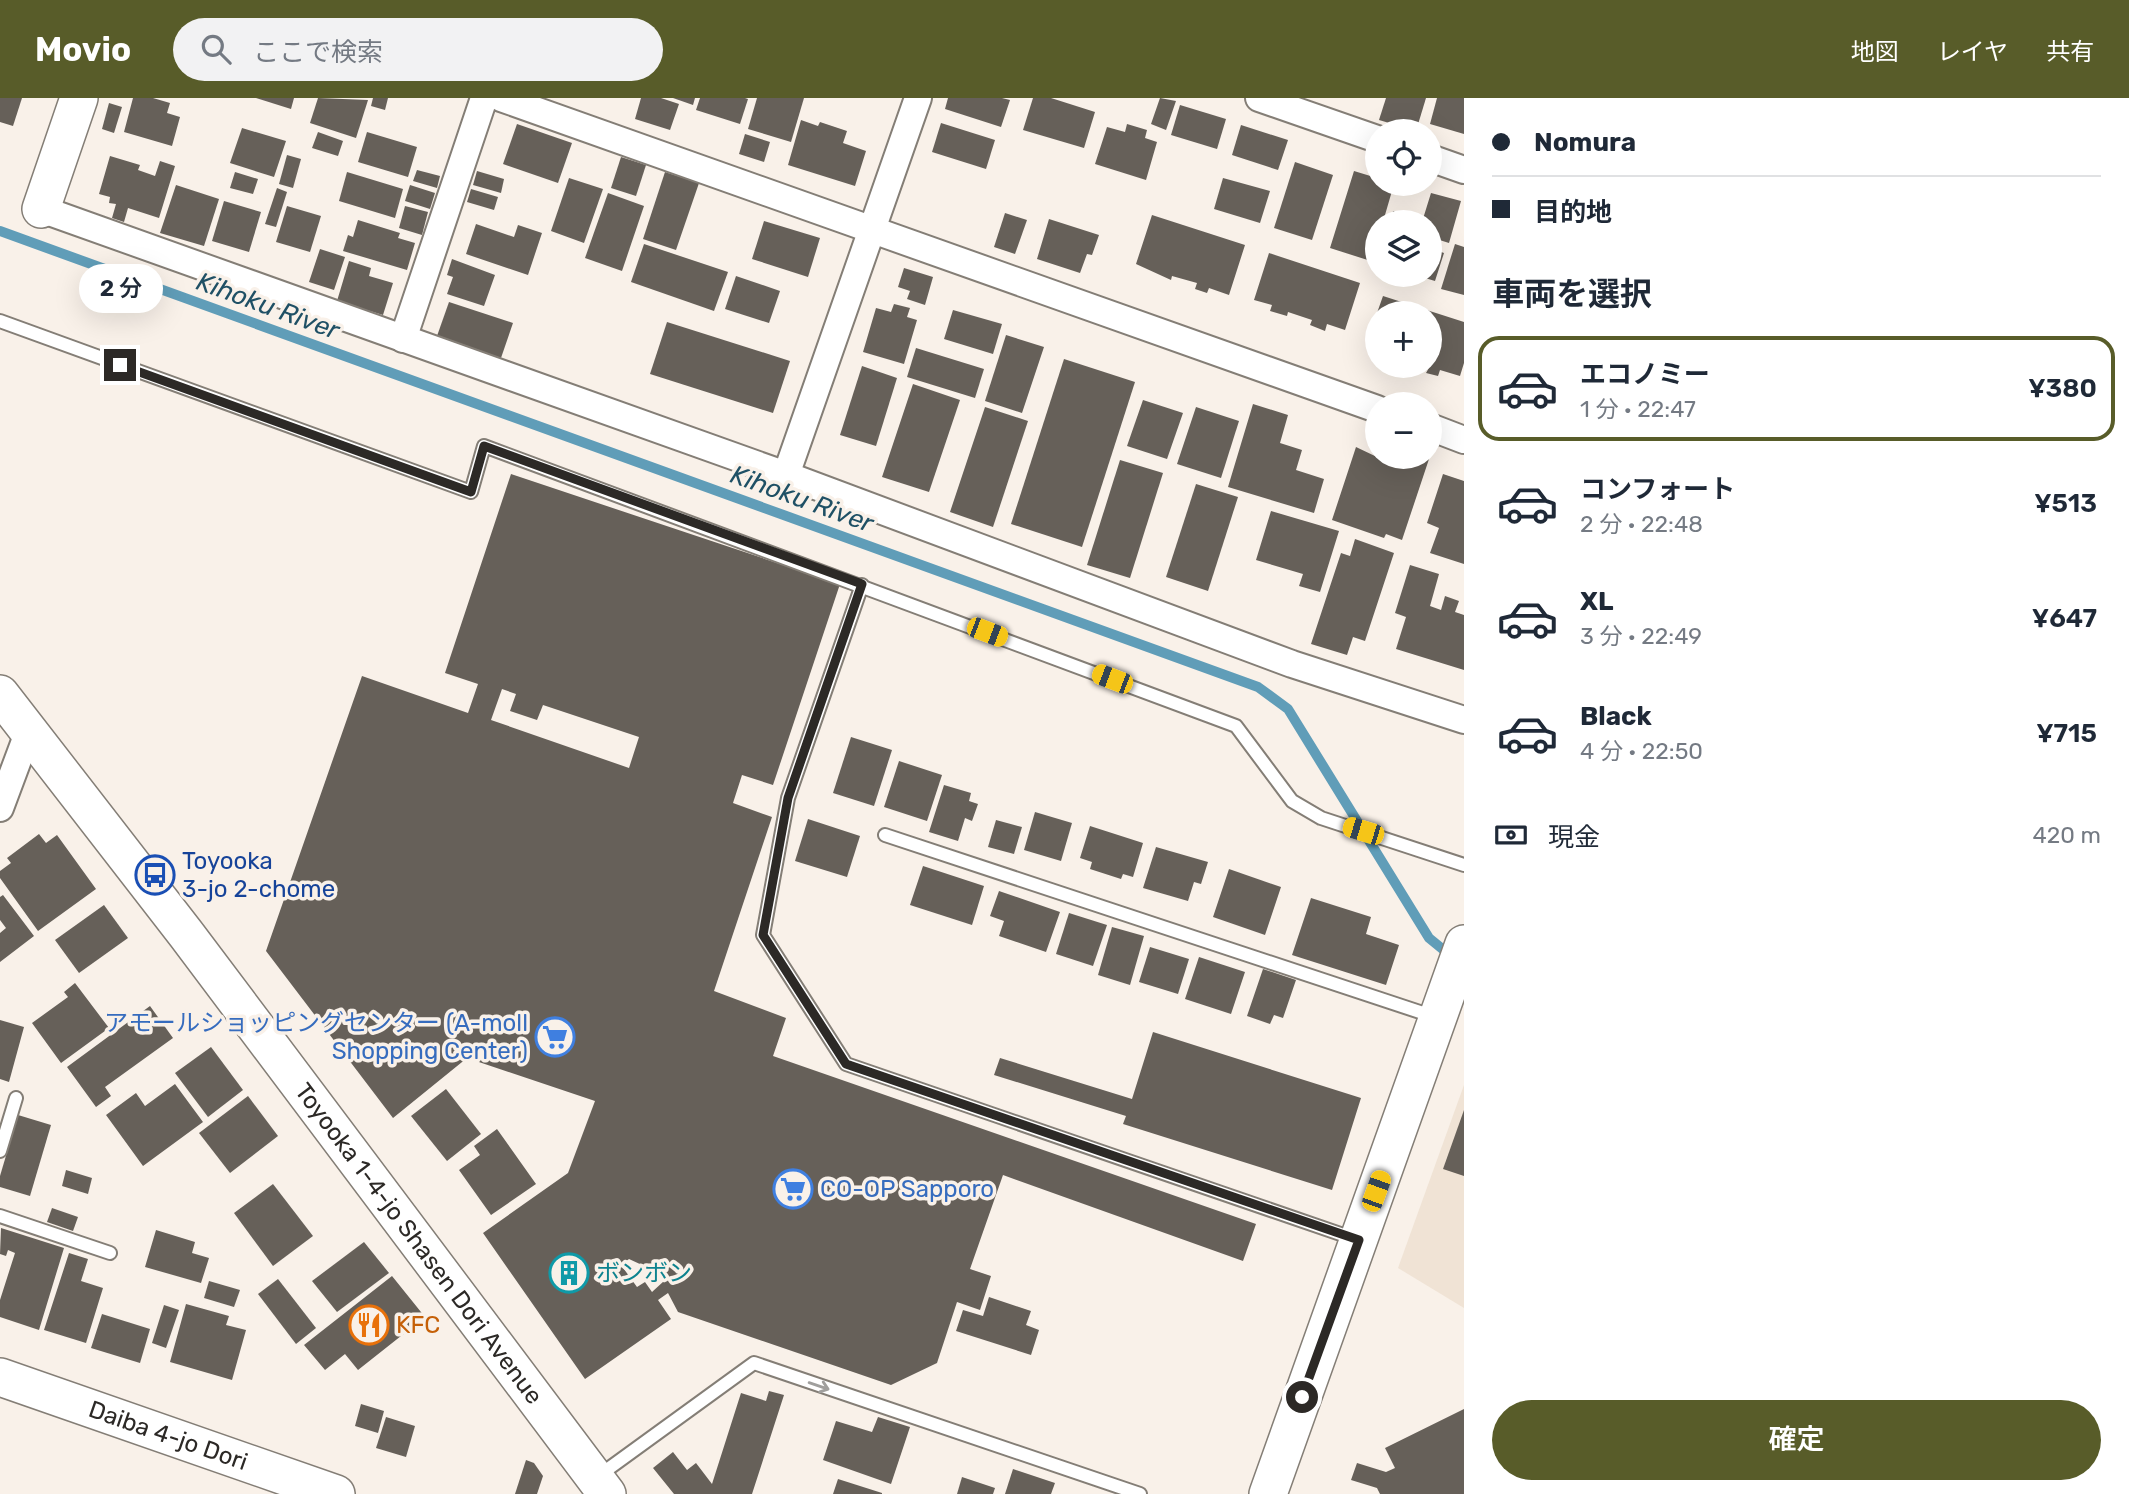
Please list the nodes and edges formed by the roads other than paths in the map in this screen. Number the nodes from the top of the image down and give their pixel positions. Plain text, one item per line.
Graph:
1 (79, 98) edge
2 (484, 98) edge
3 (501, 98) edge
4 (918, 98) edge
5 (1259, 98) edge
6 (1365, 135) edge
7 (1442, 162) edge
8 (1464, 170) edge
9 (41, 209) joint
10 (872, 228) junction
11 (0, 321) edge
12 (402, 339) junction
13 (1365, 405) edge
14 (1442, 432) edge
15 (1464, 440) edge
16 (786, 475) junction
17 (862, 584) junction
18 (0, 694) edge
19 (1464, 720) edge
20 (28, 733) junction
21 (0, 808) edge
22 (885, 835) dead end
23 (1464, 865) edge
24 (1464, 944) edge
25 (1442, 1008) junction
26 (16, 1098) dead end
27 (0, 1151) edge
28 (0, 1216) edge
29 (1359, 1240) junction
30 (110, 1252) dead end
31 (0, 1377) edge
32 (279, 1485) edge
33 (602, 1485) edge
34 (336, 1494) edge
35 (1140, 1494) edge
36 (1268, 1494) edge

1 - 9 street
2 - 12 street
3 - 10 street
4 - 10 street
5 - 6 street
7 - 8 street
9 - 12 street
10 - 13 street
10 - 16 street
11 - 17 lane
12 - 16 street
14 - 15 street
16 - 19 street
17 - 23 lane
17 - 29 lane
18 - 20 street, Toyooka 1-4-jo Shasen Dori Avenue
20 - 21 street
20 - 33 street, Toyooka 1-4-jo Shasen Dori Avenue
22 - 25 lane
24 - 25 street
25 - 29 street
26 - 27 lane
28 - 30 lane
29 - 36 street
31 - 32 street, Daiba 4-jo Dori
32 - 34 street, Daiba 4-jo Dori
33 -> 35 lane

